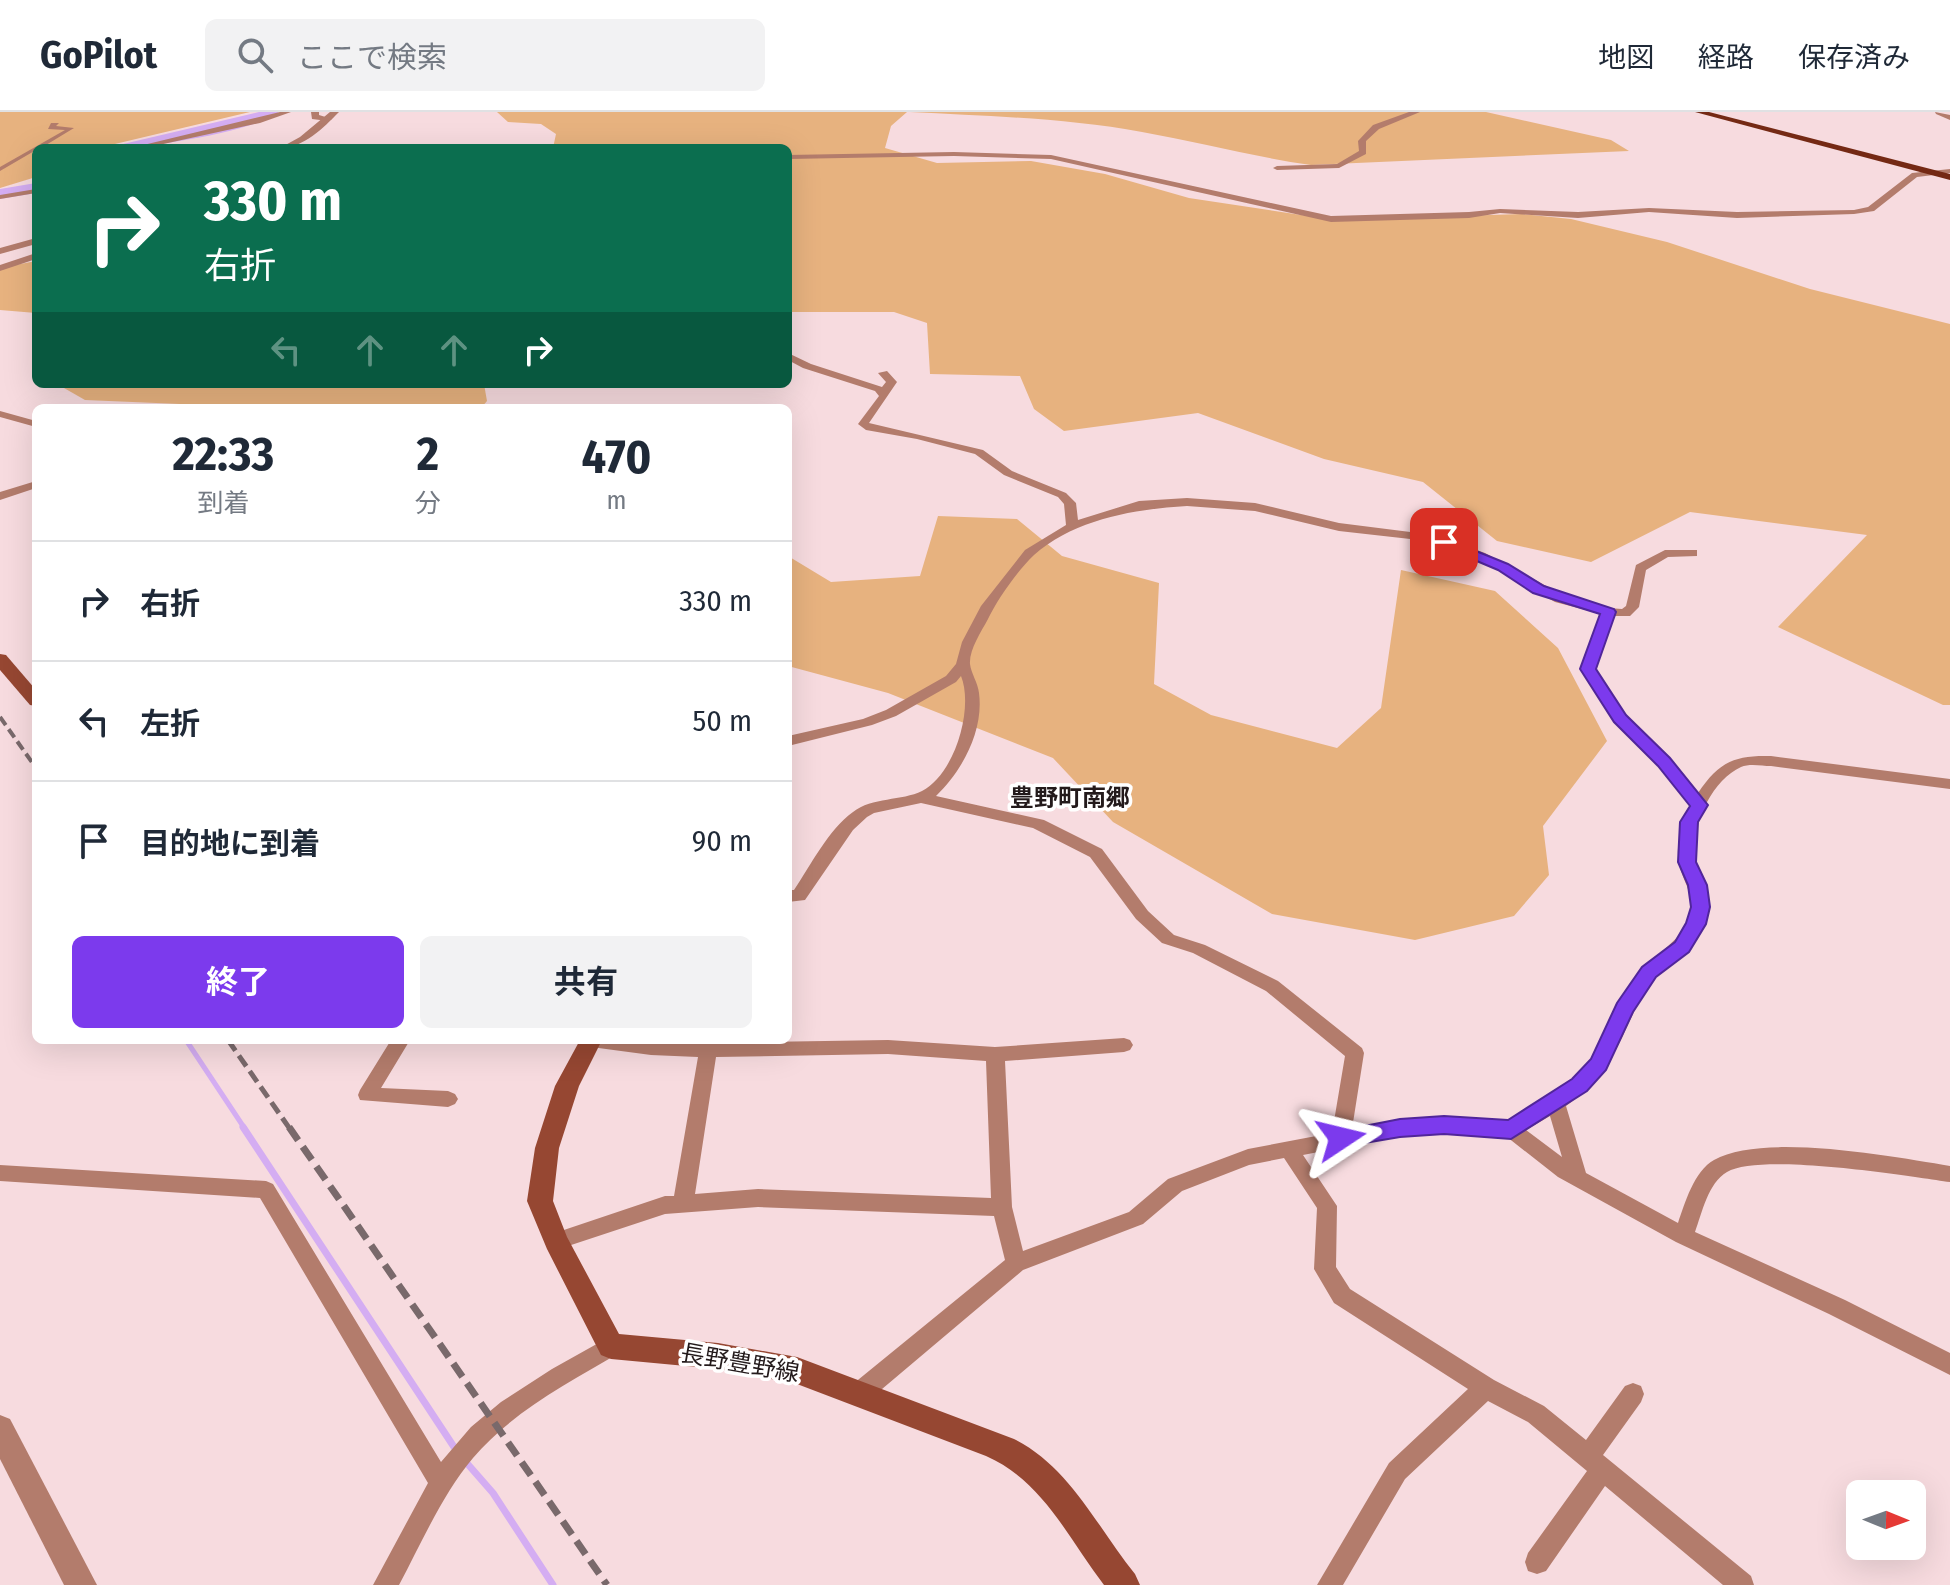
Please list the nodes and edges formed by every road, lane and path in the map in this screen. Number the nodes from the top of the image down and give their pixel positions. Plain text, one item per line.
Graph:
1 (287, 112) edge
2 (315, 112) edge
3 (1416, 112) edge
4 (1699, 112) edge
5 (1939, 112) edge
6 (332, 115) edge
7 (1950, 118) edge
8 (53, 124) dead end
9 (81, 124) dead end
10 (71, 128) junction
11 (43, 144) edge
12 (154, 144) edge
13 (291, 144) edge
14 (32, 151) edge
15 (792, 157) edge
16 (1277, 168) dead end
17 (0, 171) edge
18 (1950, 171) edge
19 (1935, 173) junction
20 (12, 174) dead end
21 (1950, 177) edge
22 (32, 192) edge
23 (0, 197) edge
24 (32, 242) edge
25 (0, 251) edge
26 (32, 257) edge
27 (0, 268) edge
28 (792, 358) edge
29 (883, 373) dead end
30 (882, 393) junction
31 (0, 414) edge
32 (32, 423) edge
33 (32, 485) edge
34 (0, 496) edge
35 (1072, 526) junction
36 (1693, 553) dead end
37 (1608, 612) junction
38 (0, 659) edge
39 (963, 665) junction
40 (32, 696) edge
41 (792, 740) edge
42 (1950, 784) edge
43 (918, 797) junction
44 (1699, 805) junction
45 (792, 896) edge
46 (399, 1044) edge
47 (589, 1044) edge
48 (621, 1044) edge
49 (1124, 1045) dead end
50 (708, 1050) junction
51 (995, 1054) junction
52 (448, 1099) dead end
53 (1555, 1102) junction
54 (1511, 1129) junction
55 (1341, 1138) junction
56 (1288, 1149) junction
57 (0, 1173) edge
58 (1950, 1174) edge
59 (1578, 1178) junction
60 (683, 1204) junction
61 (1002, 1207) junction
62 (1683, 1236) junction
63 (556, 1241) junction
64 (1016, 1263) junction
65 (611, 1346) junction
66 (1950, 1364) edge
67 (1486, 1388) junction
68 (861, 1392) junction
69 (1633, 1394) dead end
70 (0, 1429) edge
71 (1596, 1463) junction
72 (444, 1481) junction
73 (1537, 1562) dead end
74 (81, 1585) edge
75 (385, 1585) edge
76 (1124, 1585) edge
77 (1329, 1585) edge
78 (1742, 1585) edge

1 - 12 street
2 - 6 street
3 - 16 street
4 - 19 main road
5 - 7 street
6 - 13 street
8 - 10 street
9 - 10 street
10 - 11 street
14 - 17 street
15 - 19 street
17 - 20 street
18 - 19 street
19 - 21 main road
22 - 23 street
24 - 25 street
26 - 27 street
28 - 30 street
29 - 30 street
30 - 35 street
31 - 32 street
33 - 34 street
35 - 37 street
35 - 39 street
36 - 37 street
37 - 44 street
38 - 40 main road
39 - 41 street
39 - 43 street
42 - 44 street
43 - 45 street
43 - 55 street
44 - 53 street
46 - 52 street
47 - 63 main road
48 - 50 street
49 - 51 street
50 - 51 street
50 - 60 street
51 - 61 street
53 - 54 street
53 - 59 street
54 - 55 street
54 - 59 street
55 - 56 street
56 - 64 street
56 - 67 street
57 - 72 street
58 - 62 street
59 - 62 street
60 - 61 street
60 - 63 street
61 - 64 street
62 - 66 street
63 - 65 main road
64 - 68 street
65 - 68 main road, 長野豊野線
65 - 72 street
67 - 71 street
67 - 77 street
68 - 76 main road, 長野豊野線
69 - 71 street
70 - 74 street
71 - 73 street
71 - 78 street
72 - 75 street

